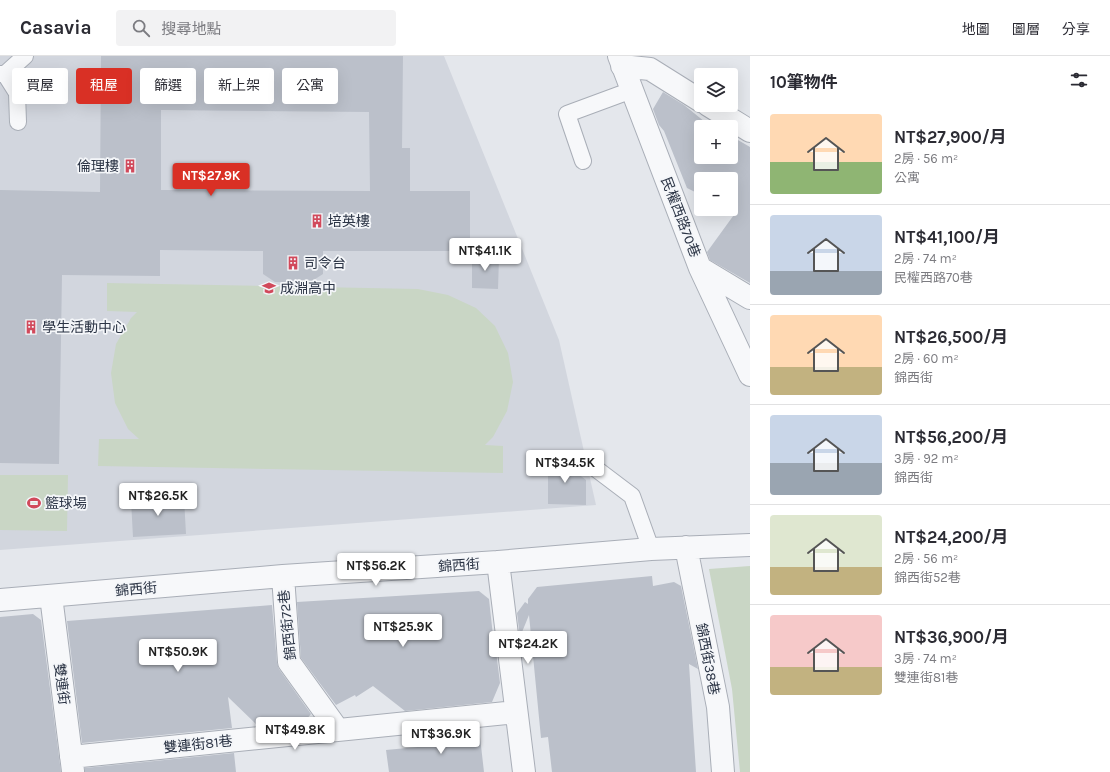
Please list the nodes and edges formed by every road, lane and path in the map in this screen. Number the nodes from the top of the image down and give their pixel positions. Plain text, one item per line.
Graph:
1 (25, 56) edge
2 (621, 61) edge
3 (3, 74) edge
4 (632, 90) junction
5 (694, 97) edge
6 (719, 112) edge
7 (18, 122) dead end
8 (750, 131) edge
9 (584, 161) dead end
10 (700, 268) junction
11 (750, 298) edge
12 (750, 375) edge
13 (591, 465) dead end
14 (750, 545) edge
15 (686, 547) junction
16 (651, 549) junction
17 (498, 562) junction
18 (283, 576) junction
19 (51, 596) junction
20 (0, 600) edge
21 (516, 712) junction
22 (338, 730) junction
23 (72, 765) edge
24 (524, 772) edge
25 (723, 772) edge

1 - 3 lane
2 - 4 street, 民權西路70巷
2 - 5 street
3 - 7 lane
4 - 9 lane
4 - 10 street, 民權西路70巷
6 - 8 street
10 - 11 street
10 - 12 street, 民權西路70巷
13 - 16 lane
14 - 15 street, 錦西街
15 - 16 street, 錦西街
15 - 25 street, 錦西街38巷
16 - 17 street, 錦西街
17 - 18 street, 錦西街
17 - 21 street
18 - 19 street, 錦西街
18 - 22 street, 錦西街72巷
19 - 20 street, 錦西街
19 - 23 street, 雙連街
21 - 22 street, 雙連街81巷
21 - 24 street
22 - 23 street, 雙連街81巷

